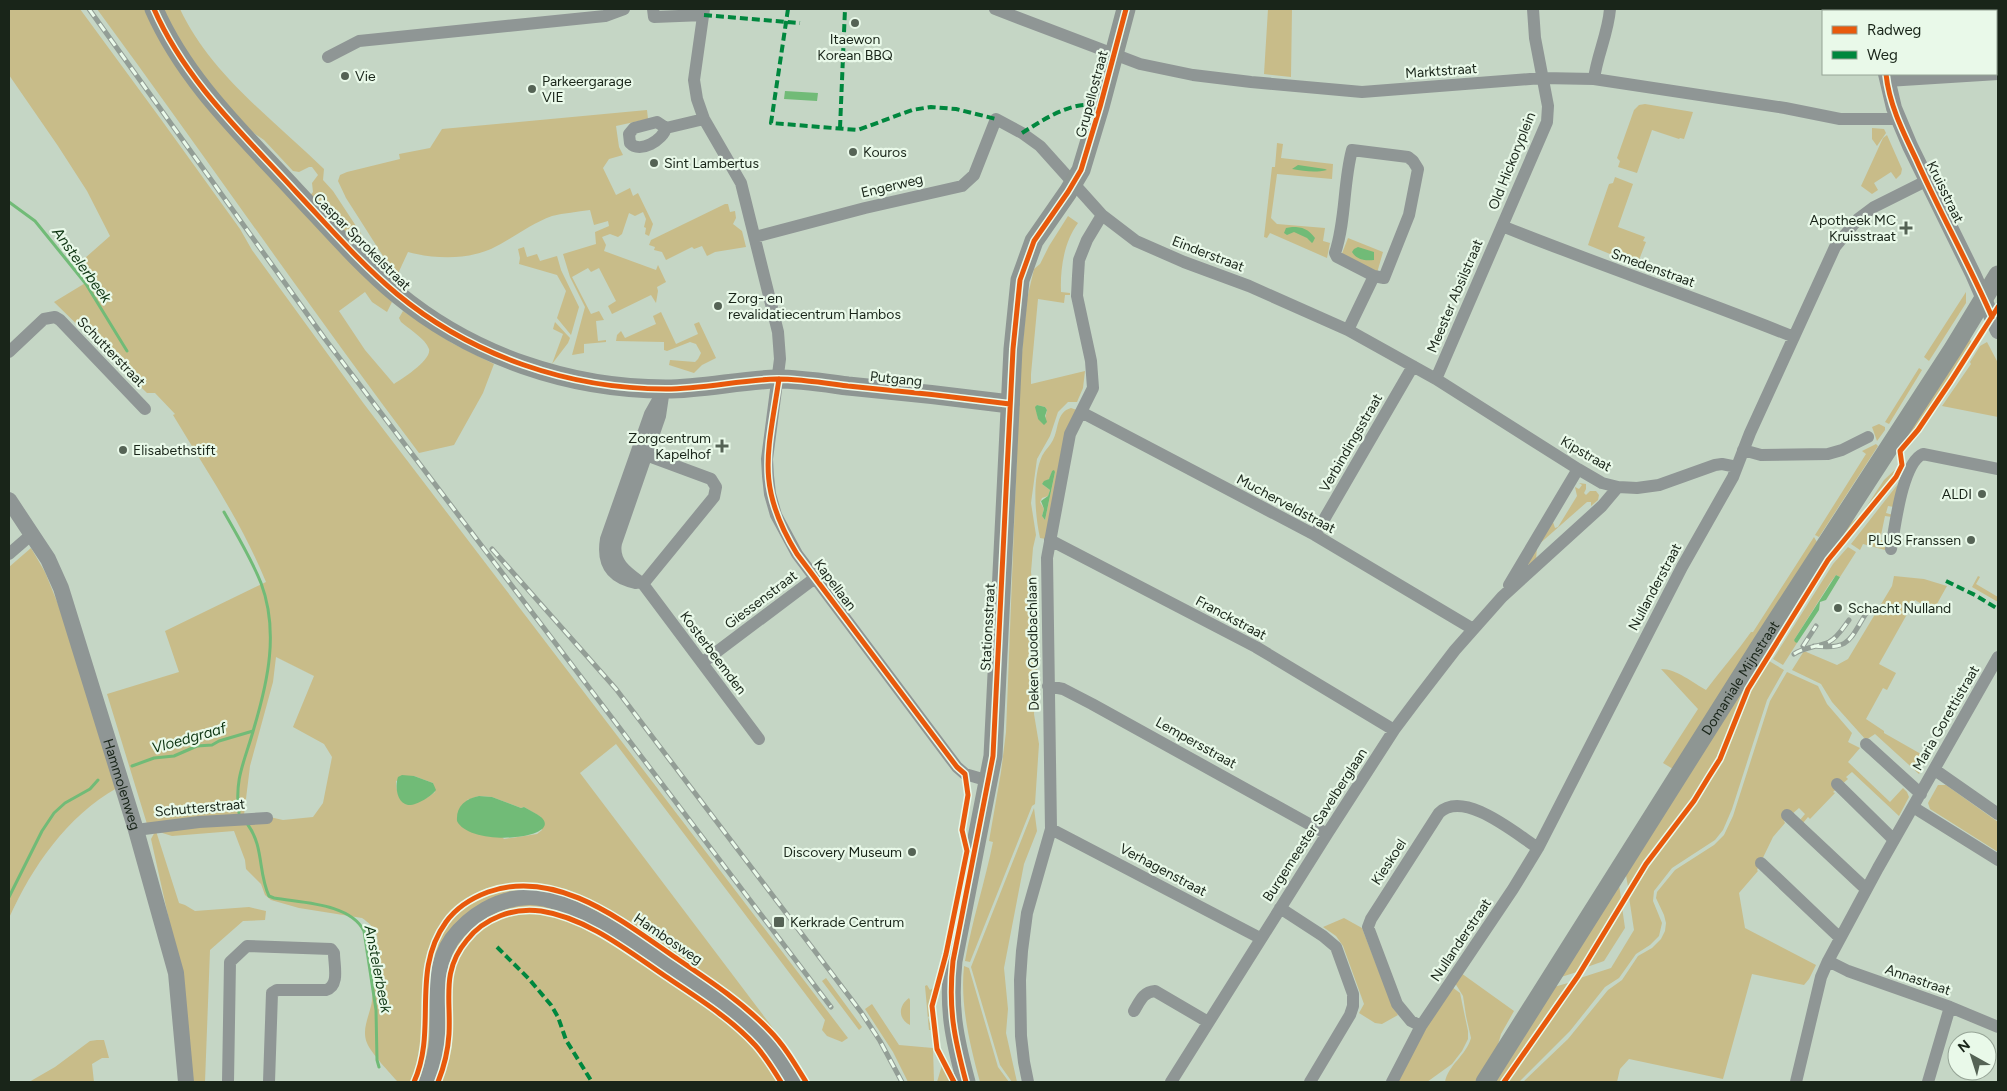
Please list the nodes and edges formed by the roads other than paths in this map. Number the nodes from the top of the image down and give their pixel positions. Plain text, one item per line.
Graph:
1 (154, 9) edge
2 (624, 9) edge
3 (996, 9) edge
4 (1126, 9) edge
5 (1533, 9) edge
6 (1610, 9) edge
7 (704, 12) edge
8 (653, 13) edge
9 (1114, 55) junction
10 (328, 57) dead end
11 (1970, 75) edge
12 (1542, 78) junction
13 (1886, 78) edge
14 (1594, 79) junction
15 (704, 119) junction
16 (996, 119) joint
17 (1898, 119) junction
18 (666, 128) dead end
19 (1926, 181) junction
20 (1074, 182) junction
21 (1102, 215) junction
22 (1502, 226) junction
23 (755, 237) junction
24 (1998, 275) edge
25 (1374, 276) junction
26 (1984, 300) junction
27 (1348, 330) junction
28 (1998, 330) edge
29 (1794, 337) junction
30 (9, 352) edge
31 (1413, 366) junction
32 (779, 379) junction
33 (1436, 379) junction
34 (664, 389) junction
35 (1010, 404) junction
36 (145, 409) dead end
37 (1080, 412) junction
38 (1868, 437) dead end
39 (1744, 450) junction
40 (642, 453) junction
41 (1737, 467) junction
42 (1578, 469) junction
43 (1998, 469) edge
44 (1618, 487) junction
45 (9, 500) edge
46 (32, 534) junction
47 (1315, 535) junction
48 (1050, 540) junction
49 (1891, 549) dead end
50 (9, 554) edge
51 (815, 578) junction
52 (643, 584) junction
53 (1502, 597) junction
54 (1473, 629) junction
55 (1998, 657) edge
56 (702, 663) junction
57 (1048, 686) junction
58 (1394, 730) junction
59 (759, 739) dead end
60 (1866, 744) dead end
61 (1935, 770) junction
62 (988, 781) junction
63 (1837, 784) dead end
64 (1921, 794) junction
65 (1913, 807) junction
66 (1998, 814) edge
67 (1787, 815) dead end
68 (267, 818) dead end
69 (1050, 829) junction
70 (136, 830) junction
71 (1327, 834) junction
72 (1894, 840) junction
73 (1538, 848) junction
74 (1998, 860) edge
75 (1761, 863) dead end
76 (1866, 889) junction
77 (1280, 908) junction
78 (1260, 938) junction
79 (1840, 938) junction
80 (1828, 961) junction
81 (1950, 1007) junction
82 (1134, 1011) dead end
83 (1208, 1022) junction
84 (1420, 1026) junction
85 (1998, 1027) edge
86 (186, 1082) edge
87 (228, 1082) edge
88 (269, 1082) edge
89 (427, 1082) edge
90 (793, 1082) edge
91 (966, 1082) edge
92 (1028, 1082) edge
93 (1172, 1082) edge
94 (1310, 1082) edge
95 (1392, 1082) edge
96 (1485, 1082) edge
97 (1796, 1082) edge
98 (1928, 1082) edge

1 - 34 main road, Caspar Sprokelstraat
2 - 10 street
3 - 9 street, Marktstraat
4 - 9 main road, Grupellostraat
5 - 12 street, Old Hickoryplein
6 - 14 street
7 - 8 street
7 - 15 street, Kapellaan
9 - 12 street, Marktstraat
9 - 20 main road, Grupellostraat
11 - 13 street
12 - 14 street, Marktstraat
12 - 22 street, Old Hickoryplein
13 - 17 street, Kruisstraat
14 - 17 street, Marktstraat
15 - 18 street
15 - 23 street, Kapellaan
16 - 20 street, Einderstraat
16 - 23 street, Engerweg
17 - 19 street, Kruisstraat
19 - 26 street, Kruisstraat
19 - 29 street, Nullanderstraat
20 - 21 street, Einderstraat
20 - 35 main road, Stationsstraat
21 - 27 street, Einderstraat
21 - 37 street, Deken Quodbachlaan
22 - 29 street, Smedenstraat
22 - 33 street, Meester Absilstraat
23 - 32 street, Kapellaan
24 - 26 main road, Domaniale Mijnstraat
25 - 25 street
25 - 27 street
26 - 28 street, Kruisstraat
26 - 96 main road, Domaniale Mijnstraat
27 - 31 street, Einderstraat
29 - 39 street, Nullanderstraat
30 - 36 street, Schutterstraat
31 - 33 street, Einderstraat
31 - 47 street, Verbindingsstraat
32 - 34 main road, Caspar Sprokelstraat
32 - 35 main road, Putgang
32 - 51 street, Kapellaan
33 - 42 street, Kipstraat
34 - 40 street, Kosterbeemden
35 - 62 main road, Stationsstraat
37 - 47 street, Mucherveldstraat
37 - 48 street, Deken Quodbachlaan
38 - 39 street
39 - 41 street, Nullanderstraat
40 - 52 street, Kosterbeemden
40 - 52 street
41 - 44 street, Kipstraat
41 - 73 street, Nullanderstraat
42 - 44 street, Kipstraat
42 - 53 street, Burgemeester Savelberglaan
43 - 49 street
44 - 53 street, Burgemeester Savelberglaan
45 - 46 street, Hammolenweg
46 - 50 street
46 - 70 street, Hammolenweg
47 - 54 street, Mucherveldstraat
48 - 57 street, Deken Quodbachlaan
48 - 58 street, Franckstraat
51 - 56 street, Giessenstraat
51 - 62 street, Kapellaan
52 - 56 street, Kosterbeemden
53 - 54 street, Burgemeester Savelberglaan
54 - 58 street, Burgemeester Savelberglaan
55 - 61 street, Maria Gorettistraat
56 - 59 street, Kosterbeemden
57 - 69 street, Deken Quodbachlaan
57 - 71 street, Lempersstraat
58 - 71 street, Burgemeester Savelberglaan
60 - 64 street, Maria Gorettistraat
61 - 64 street, Maria Gorettistraat
61 - 66 street
62 - 91 main road, Stationsstraat
63 - 72 street
64 - 65 street, Maria Gorettistraat
65 - 72 street, Maria Gorettistraat
65 - 74 street
67 - 76 street
68 - 70 street, Schutterstraat
69 - 78 street, Verhagenstraat
69 - 92 street, Deken Quodbachlaan
70 - 86 street, Hammolenweg
71 - 77 street, Burgemeester Savelberglaan
72 - 76 street, Maria Gorettistraat
73 - 84 street, Nullanderstraat
73 - 84 street, Kieskoel
75 - 79 street
76 - 79 street, Maria Gorettistraat
77 - 78 street, Burgemeester Savelberglaan
77 - 94 street
78 - 83 street, Burgemeester Savelberglaan
79 - 80 street, Maria Gorettistraat
80 - 81 street, Annastraat
80 - 97 street, Maria Gorettistraat
81 - 85 street, Annastraat
81 - 98 street
82 - 83 street
83 - 93 street, Burgemeester Savelberglaan
84 - 95 street, Nullanderstraat
87 - 88 street
89 - 90 street, Hambosweg

